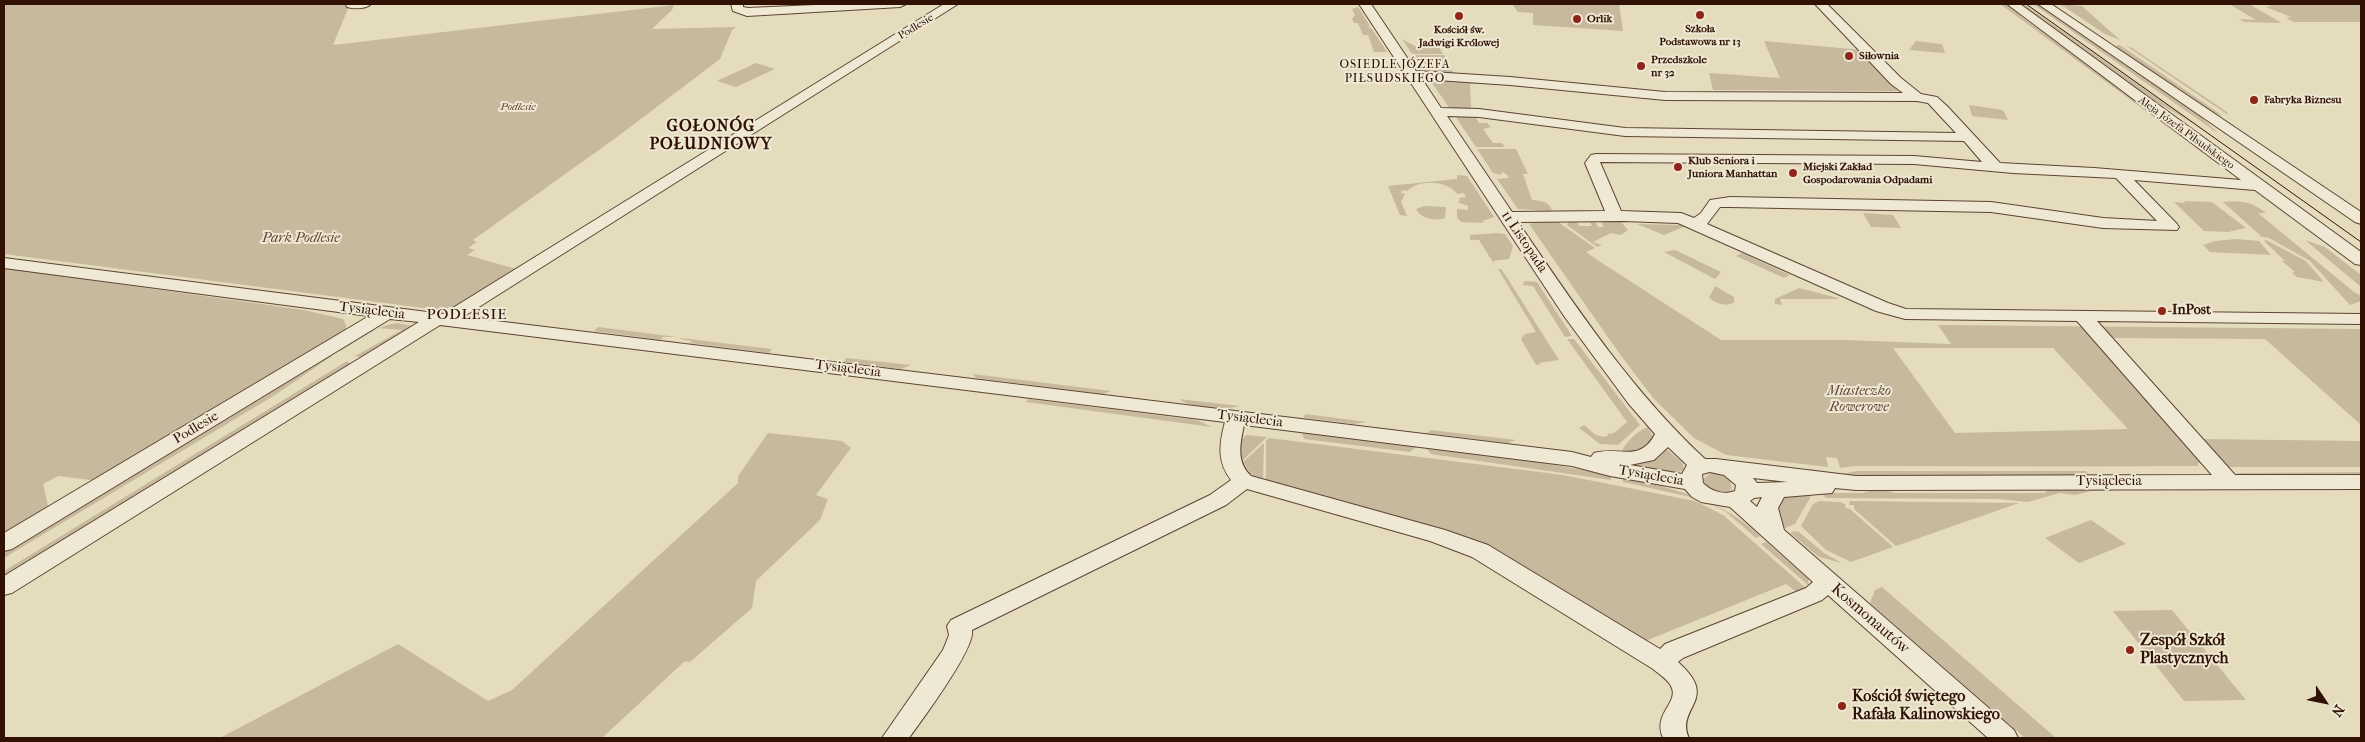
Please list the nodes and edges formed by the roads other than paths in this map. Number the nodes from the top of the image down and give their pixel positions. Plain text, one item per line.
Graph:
1 (352, 4) edge
2 (365, 4) edge
3 (737, 4) edge
4 (900, 4) edge
5 (952, 4) edge
6 (1366, 4) edge
7 (1821, 4) edge
8 (2013, 4) edge
9 (2044, 4) edge
10 (1413, 75) junction
11 (1917, 97) junction
12 (1437, 112) junction
13 (1968, 137) junction
14 (1995, 167) junction
15 (2120, 174) junction
16 (2258, 186) junction
17 (1615, 216) junction
18 (1507, 217) junction
19 (2361, 219) edge
20 (1698, 223) junction
21 (2361, 260) edge
22 (4, 263) edge
23 (387, 313) junction
24 (2083, 317) junction
25 (2361, 319) edge
26 (442, 320) junction
27 (1236, 417) junction
28 (1665, 433) junction
29 (1572, 459) junction
30 (1730, 470) junction
31 (1696, 474) junction
32 (1244, 481) junction
33 (2230, 482) junction
34 (2361, 482) edge
35 (1856, 483) junction
36 (1778, 489) junction
37 (1740, 495) junction
38 (1774, 536) junction
39 (4, 543) edge
40 (1829, 582) junction
41 (4, 587) edge
42 (1662, 662) junction
43 (895, 738) edge
44 (1676, 738) edge
45 (2005, 738) edge

1 - 2 street
3 - 4 street
5 - 26 street, Podlesie
6 - 10 street, 11 Listopada
7 - 11 street
8 - 16 street, Aleja Józefa Piłsudskiego
9 - 19 street, Aleja Józefa Piłsudskiego
10 - 11 street
10 - 12 street, 11 Listopada
11 - 13 street
12 - 13 street
12 - 18 street, 11 Listopada
13 - 14 street
14 - 15 street
14 - 17 street
15 - 16 street
15 - 20 street
16 - 21 street, Aleja Józefa Piłsudskiego
17 - 18 street
17 - 20 street
18 - 28 street, 11 Listopada
20 - 24 street
22 - 23 street, Tysiąclecia
23 - 26 street, Tysiąclecia
23 - 39 street, Podlesie
24 - 25 street
24 - 33 street
26 - 27 street, Tysiąclecia
26 - 41 street
27 - 29 street, Tysiąclecia
27 - 32 street
28 - 29 street
28 - 31 street, 11 Listopada
29 - 31 street, Tysiąclecia
30 - 31 street
30 - 35 street, Tysiąclecia
30 - 37 street
31 - 37 street
32 - 42 street
32 - 43 street
33 - 34 street, Tysiąclecia
33 - 35 street, Tysiąclecia
35 - 36 street, Tysiąclecia
36 - 37 street, Tysiąclecia
36 - 38 street
37 - 38 street, Kosmonautów
38 - 40 street, Kosmonautów
40 - 42 street
40 - 45 street, Kosmonautów
42 - 44 street

